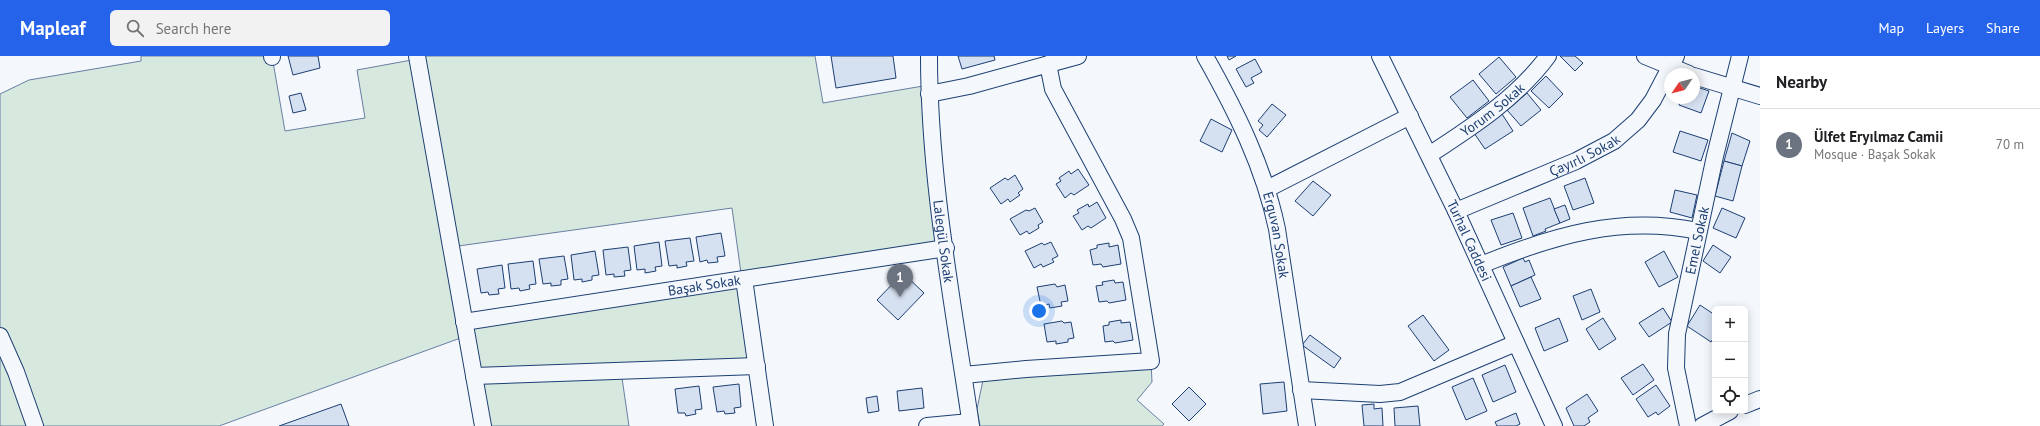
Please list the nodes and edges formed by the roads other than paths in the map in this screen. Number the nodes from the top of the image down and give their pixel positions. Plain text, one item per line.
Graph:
1 (417, 56) edge
2 (929, 56) edge
3 (1078, 56) edge
4 (1205, 56) edge
5 (1380, 56) edge
6 (1548, 56) edge
7 (1645, 56) edge
8 (1740, 56) edge
9 (1673, 62) edge
10 (1048, 64) junction
11 (1700, 78) edge
12 (1733, 89) junction
13 (929, 94) junction
14 (1760, 96) edge
15 (1410, 116) junction
16 (1429, 155) junction
17 (1267, 189) junction
18 (1456, 211) junction
19 (1698, 231) junction
20 (946, 248) junction
21 (1480, 265) junction
22 (744, 279) junction
23 (464, 322) junction
24 (0, 336) edge
25 (1516, 343) junction
26 (757, 366) junction
27 (964, 375) junction
28 (474, 376) junction
29 (1301, 390) junction
30 (1760, 399) edge
31 (1748, 403) edge
32 (1724, 414) edge
33 (970, 424) edge
34 (35, 426) edge
35 (483, 426) edge
36 (765, 426) edge
37 (927, 426) edge
38 (1307, 426) edge
39 (1554, 426) edge
40 (1688, 426) edge
41 (1702, 426) edge

1 - 23 street
2 - 13 street, Lalegül Sokak
3 - 10 street
4 - 17 street, Erguvan Sokak
5 - 15 street, Turhal Caddesi
6 - 16 street, Yorum Sokak
7 - 9 street
8 - 12 street, Emel Sokak
9 - 18 street, Çayırlı Sokak
10 - 13 street
10 - 27 street
11 - 12 street
12 - 14 street
12 - 19 street, Emel Sokak
13 - 20 street, Lalegül Sokak
15 - 16 street, Turhal Caddesi
15 - 17 street
16 - 18 street, Turhal Caddesi
17 - 29 street, Erguvan Sokak
18 - 21 street, Turhal Caddesi
19 - 21 street
19 - 40 street, Emel Sokak
20 - 22 street, Başak Sokak
20 - 27 street, Lalegül Sokak
21 - 25 street, Turhal Caddesi
22 - 23 street, Başak Sokak
22 - 26 street
23 - 28 street
24 - 34 street
25 - 29 street
25 - 39 street, Turhal Caddesi
26 - 28 street
26 - 36 street
27 - 33 street, Lalegül Sokak
28 - 35 street
29 - 38 street, Erguvan Sokak
30 - 31 street
32 - 41 street
33 - 37 street

